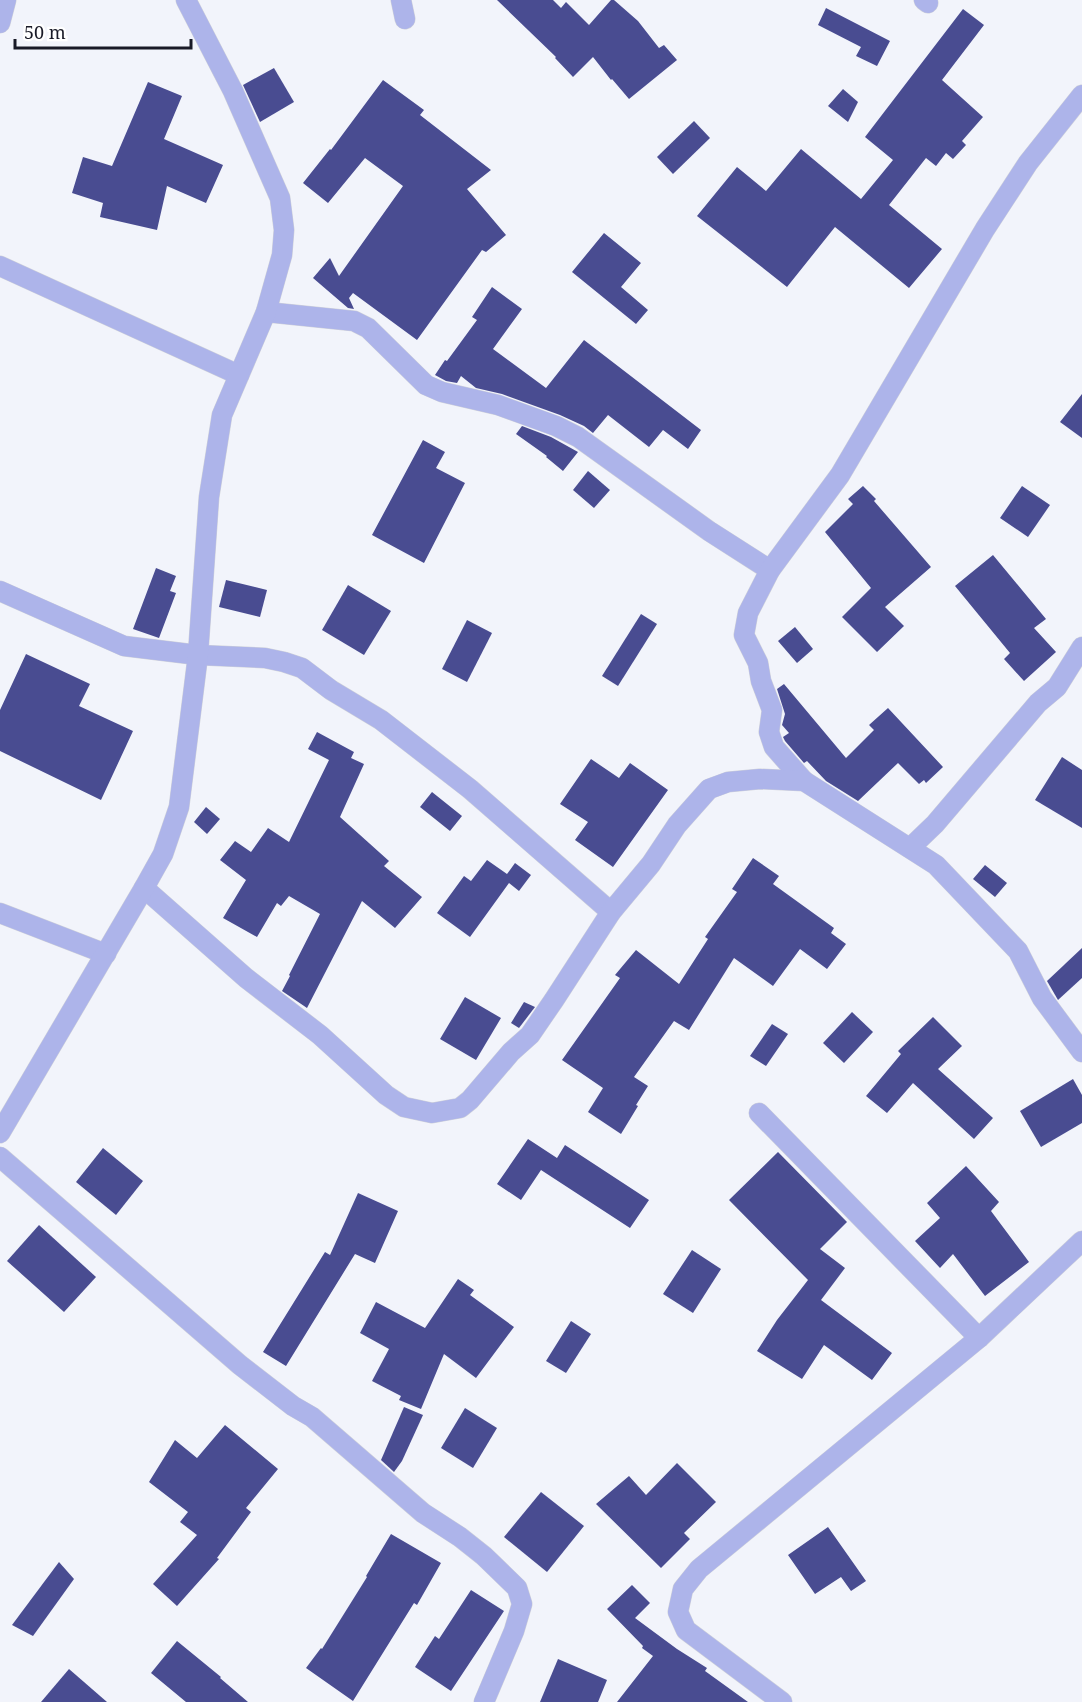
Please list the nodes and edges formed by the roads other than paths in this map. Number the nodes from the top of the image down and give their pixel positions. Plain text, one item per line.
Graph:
1 (6, 0) edge
2 (186, 0) edge
3 (0, 23) edge
4 (1082, 95) edge
5 (0, 266) edge
6 (266, 312) junction
7 (239, 375) junction
8 (770, 570) junction
9 (0, 591) edge
10 (1082, 647) edge
11 (198, 655) junction
12 (804, 781) junction
13 (910, 848) junction
14 (144, 888) junction
15 (611, 912) junction
16 (0, 913) edge
17 (106, 954) junction
18 (1082, 1052) edge
19 (759, 1113) dead end
20 (0, 1133) edge
21 (0, 1156) edge
22 (1082, 1241) edge
23 (978, 1338) junction
24 (484, 1702) edge
25 (782, 1702) edge

1 - 3 street
2 - 6 street
4 - 8 street
5 - 7 street
6 - 7 street
6 - 8 street
7 - 11 street
8 - 12 street
9 - 11 street
10 - 13 street
11 - 14 street
11 - 15 street
12 - 13 street
12 - 15 street
13 - 18 street
14 - 15 street
14 - 17 street
16 - 17 street
17 - 20 street
19 - 23 street
21 - 24 street
22 - 23 street
23 - 25 street

